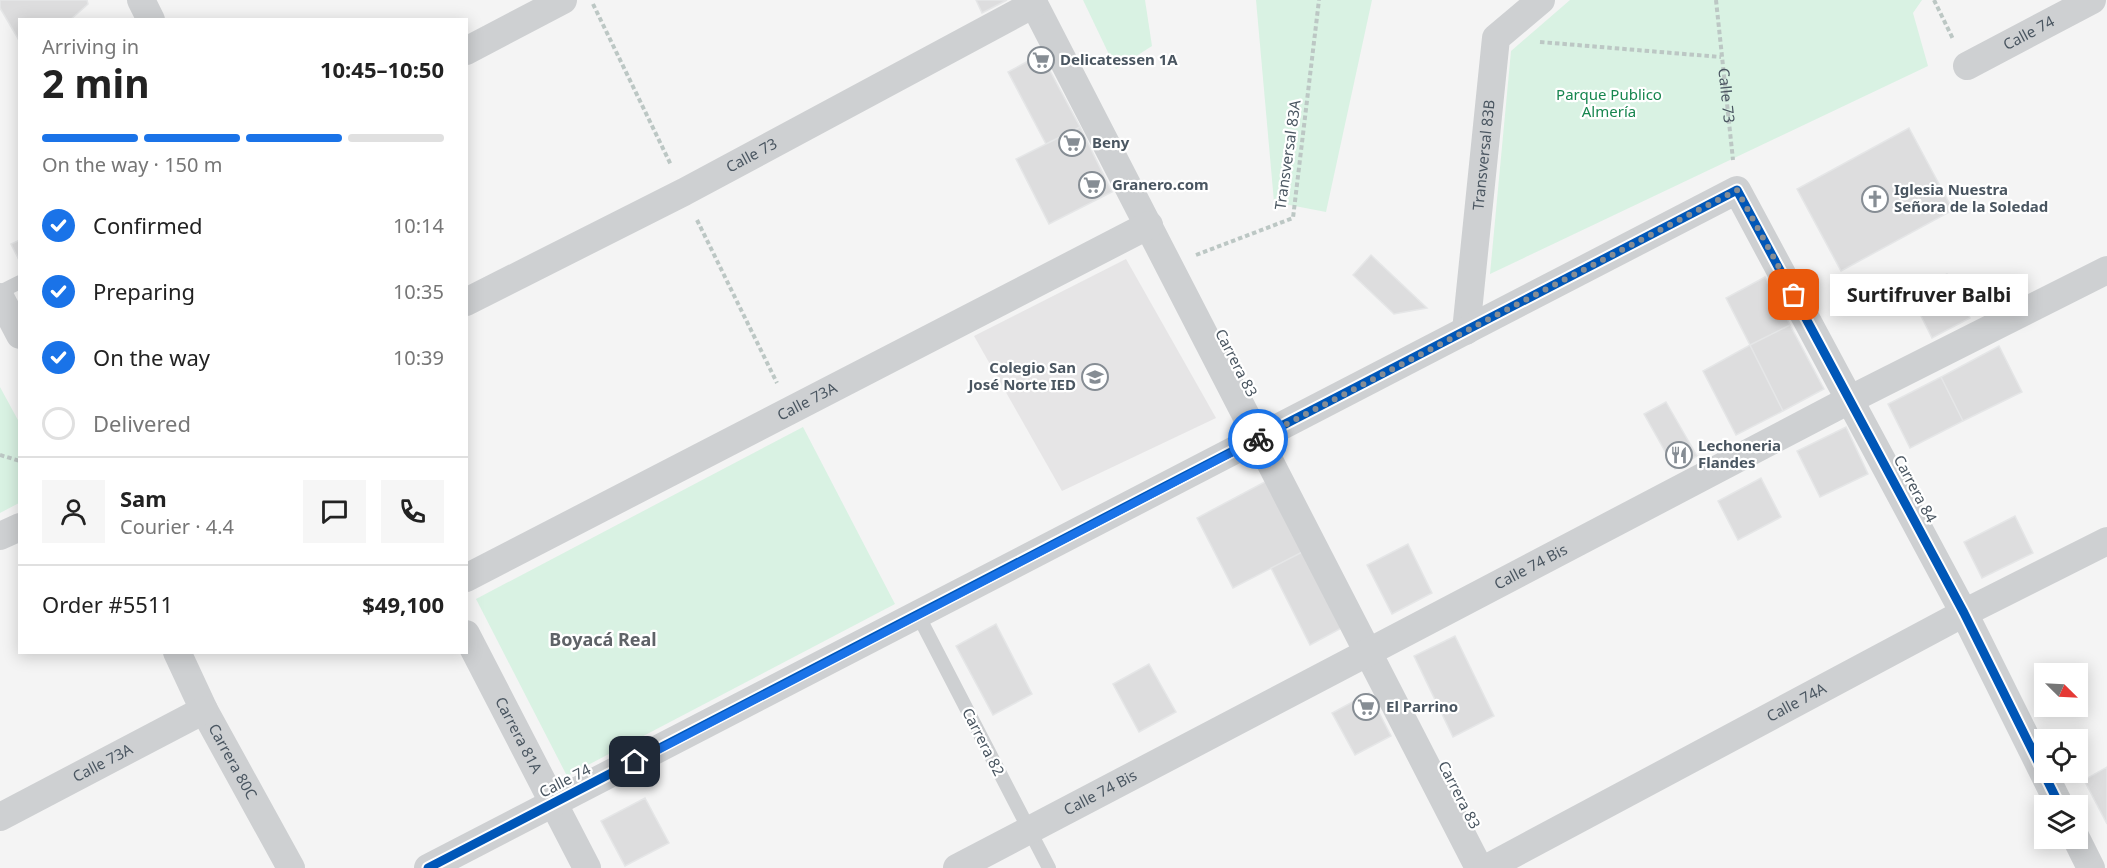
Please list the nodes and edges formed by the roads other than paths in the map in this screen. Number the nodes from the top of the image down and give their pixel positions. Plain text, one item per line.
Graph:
1 (141, 0) edge
2 (564, 0) edge
3 (1540, 0) edge
4 (2092, 0) edge
5 (1033, 2) edge
6 (151, 18) edge
7 (468, 50) edge
8 (1967, 66) road end
9 (1737, 190) joint
10 (1149, 225) junction
11 (2107, 270) edge
12 (18, 283) edge
13 (0, 292) edge
14 (0, 297) edge
15 (468, 301) edge
16 (18, 331) edge
17 (1466, 331) junction
18 (1851, 399) junction
19 (1258, 439) junction
20 (18, 527) edge
21 (0, 536) edge
22 (2107, 541) edge
23 (468, 577) edge
24 (1964, 614) junction
25 (918, 615) junction
26 (468, 638) edge
27 (1368, 651) junction
28 (178, 654) edge
29 (204, 710) junction
30 (2054, 795) edge
31 (554, 804) junction
32 (0, 817) edge
33 (1030, 831) junction
34 (2082, 849) edge
35 (291, 868) edge
36 (428, 868) edge
37 (587, 868) edge
38 (957, 868) edge
39 (1049, 868) edge
40 (1479, 868) edge
41 (1487, 868) edge
42 (2091, 868) edge

1 - 6 street
2 - 7 street
3 - 17 street, Transversal 83B
4 - 8 street, Calle 74
5 - 10 street, Carrera 83
5 - 15 street, Calle 73
9 - 17 street, Calle 74
9 - 18 street, Carrera 84
10 - 19 street, Carrera 83
10 - 23 street, Calle 73A
11 - 18 street, Calle 74 Bis
12 - 13 lane
14 - 16 street
17 - 19 street, Calle 74
18 - 24 street, Carrera 84
18 - 27 street, Calle 74 Bis
19 - 25 street, Calle 74
19 - 27 street, Carrera 83
20 - 21 street
22 - 24 street, Calle 74A
24 - 30 street, Carrera 84
24 - 41 street, Calle 74A
25 - 31 street, Calle 74
25 - 33 lane, Carrera 82
26 - 31 street, Carrera 81A
27 - 33 street, Calle 74 Bis
27 - 40 street, Carrera 83
28 - 29 street, Carrera 80C
29 - 32 street, Calle 73A
29 - 35 street, Carrera 80C
31 - 36 street, Calle 74
31 - 37 street, Carrera 81A
33 - 38 street, Calle 74 Bis
33 - 39 lane, Carrera 82
34 - 42 street

